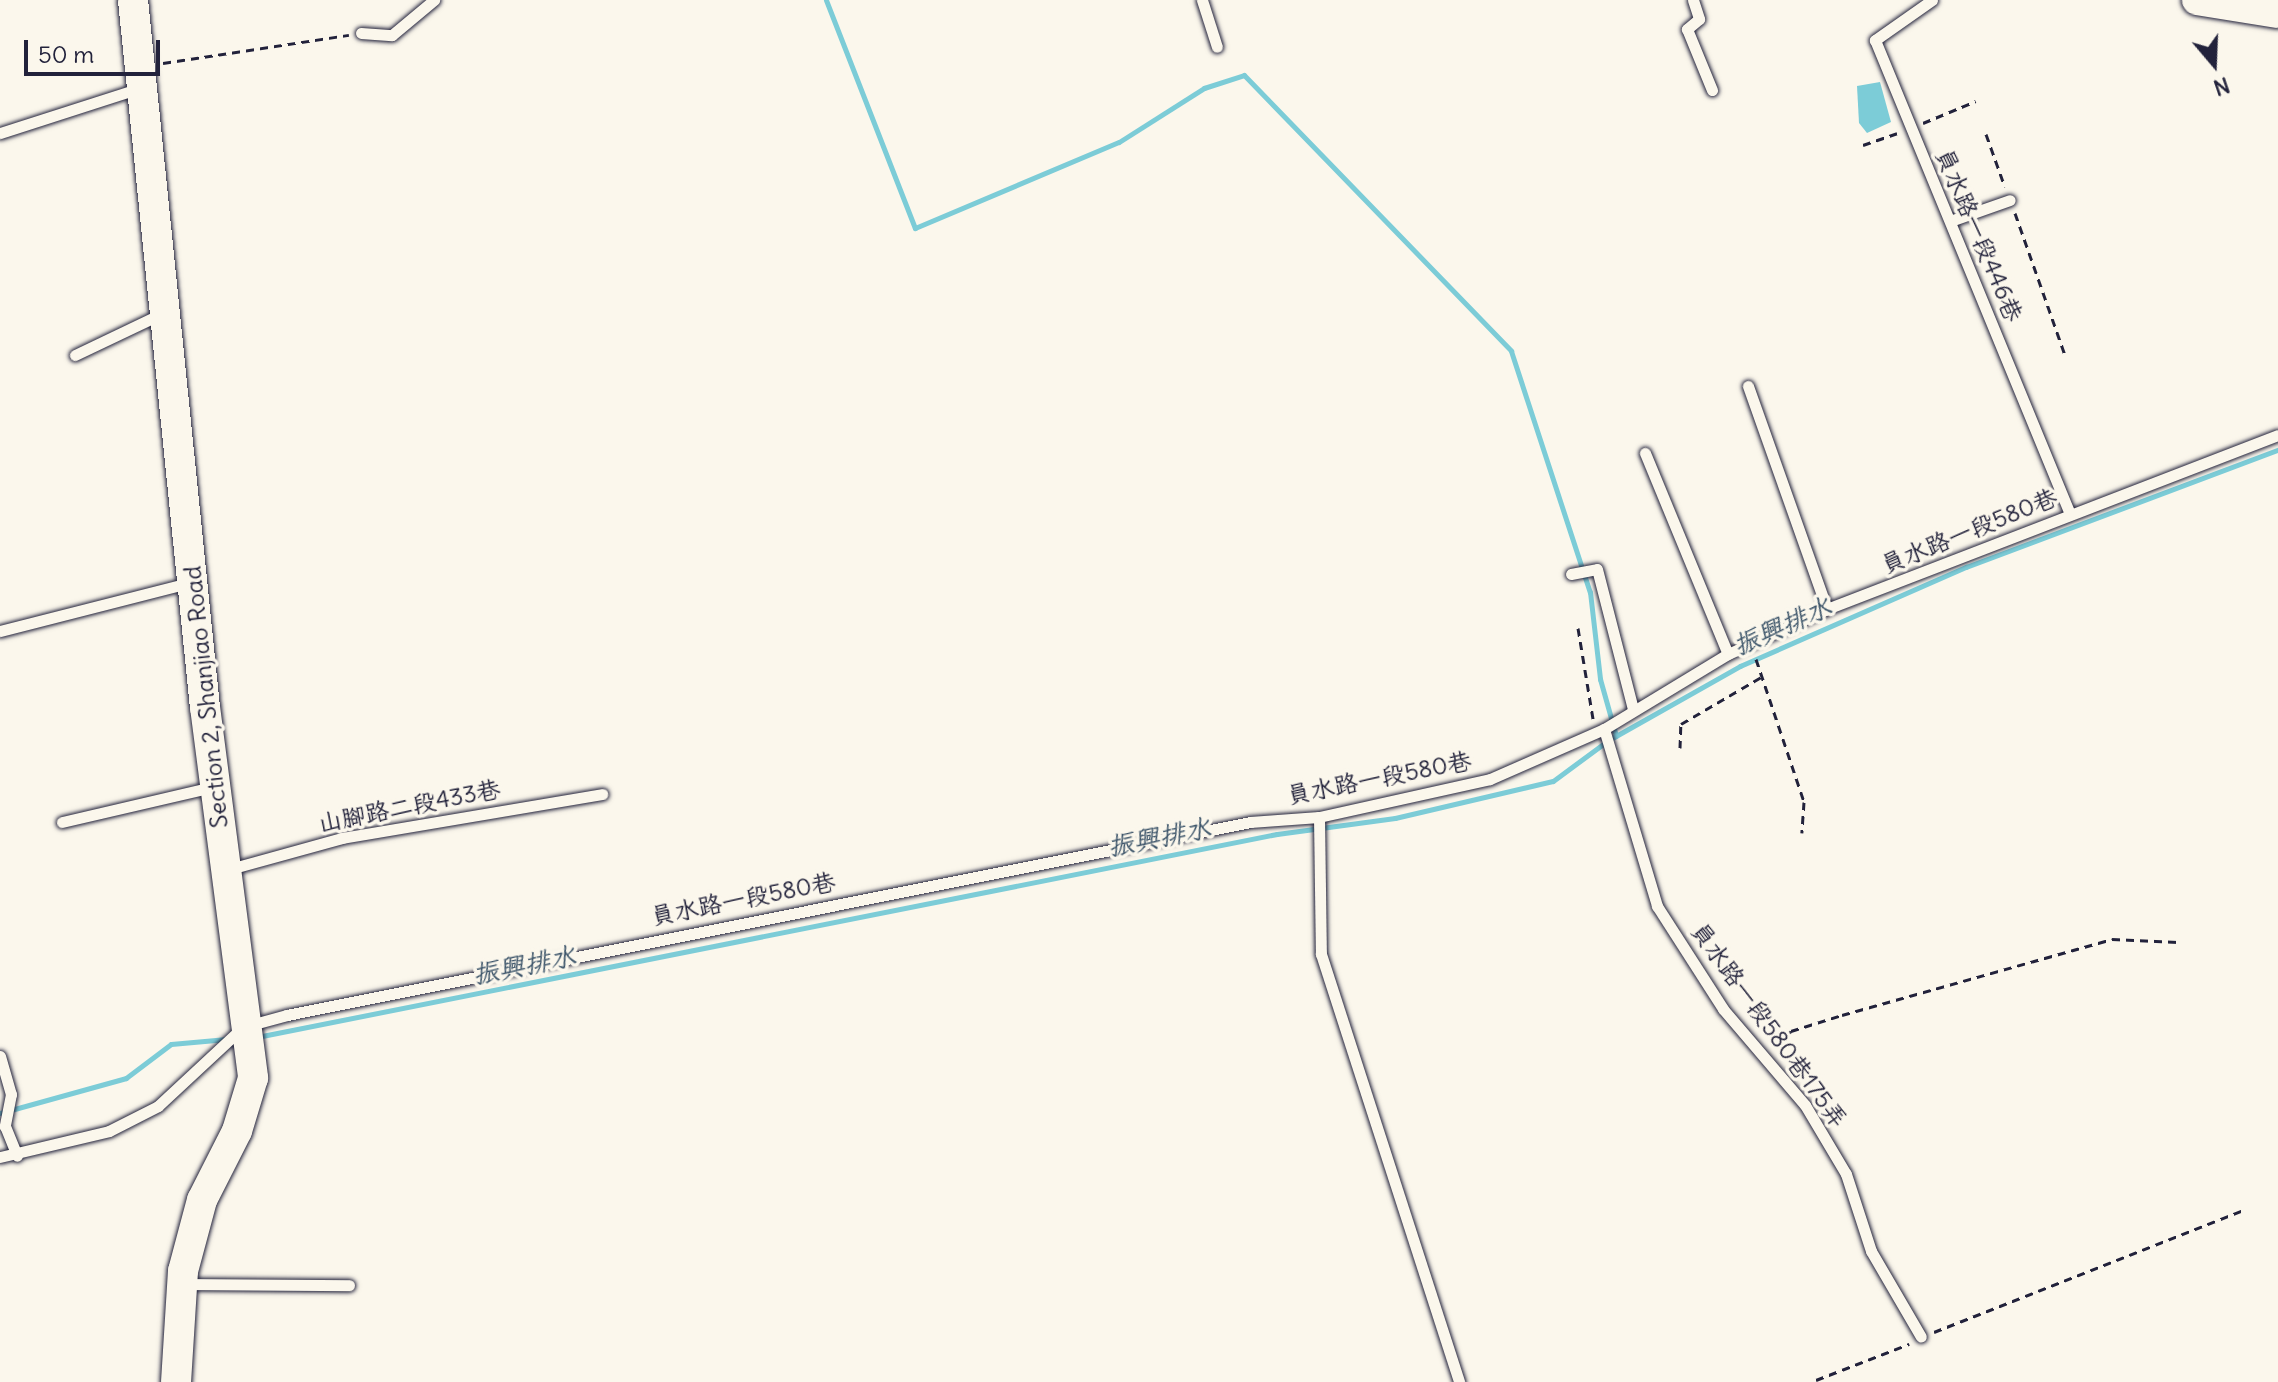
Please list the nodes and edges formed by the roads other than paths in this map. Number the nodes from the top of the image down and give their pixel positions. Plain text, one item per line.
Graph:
1 (133, 0) edge
2 (434, 0) edge
3 (1202, 0) edge
4 (1693, 0) edge
5 (1932, 0) edge
6 (2197, 0) edge
7 (2278, 13) edge
8 (361, 33) road end
9 (1217, 47) dead end
10 (144, 76) junction
11 (1712, 90) dead end
12 (0, 133) edge
13 (2010, 200) road end
14 (1953, 220) junction
15 (167, 311) junction
16 (75, 355) dead end
17 (1748, 386) dead end
18 (2278, 435) edge
19 (1645, 453) dead end
20 (2070, 514) junction
21 (1571, 574) dead end
22 (193, 582) junction
23 (1827, 609) junction
24 (0, 631) edge
25 (1728, 654) junction
26 (1633, 709) junction
27 (1600, 732) junction
28 (215, 786) junction
29 (602, 794) dead end
30 (1319, 817) junction
31 (62, 822) dead end
32 (226, 871) junction
33 (243, 1027) junction
34 (0, 1056) edge
35 (17, 1156) junction
36 (0, 1157) edge
37 (183, 1284) junction
38 (349, 1285) dead end
39 (1921, 1337) road end
40 (176, 1382) edge
41 (1459, 1382) edge

1 - 10 main road, Section 2, Shanjiao Road
2 - 8 lane
3 - 9 lane
4 - 11 lane
5 - 14 lane, 員水路一段446巷
6 - 7 main road
10 - 12 lane
10 - 15 main road, Section 2, Shanjiao Road
13 - 14 lane
14 - 20 lane, 員水路一段446巷
15 - 16 lane
15 - 22 main road, Section 2, Shanjiao Road
17 - 23 lane
18 - 20 lane, 員水路一段580巷
19 - 25 lane
20 - 23 lane, 員水路一段580巷
21 - 26 lane
22 - 24 lane
22 - 28 main road, Section 2, Shanjiao Road
23 - 25 lane, 員水路一段580巷
25 - 26 lane, 員水路一段580巷
26 - 27 lane, 員水路一段580巷
27 - 30 lane, 員水路一段580巷
27 - 39 lane, 員水路一段580巷175弄
28 - 31 lane
28 - 32 main road, Section 2, Shanjiao Road
29 - 32 lane, 山腳路二段433巷
30 - 33 lane, 員水路一段580巷
30 - 41 lane
32 - 33 main road, Section 2, Shanjiao Road
33 - 35 lane
33 - 37 main road, Section 2, Shanjiao Road
34 - 35 lane
35 - 36 lane
37 - 38 lane
37 - 40 main road, Section 2, Shanjiao Road

